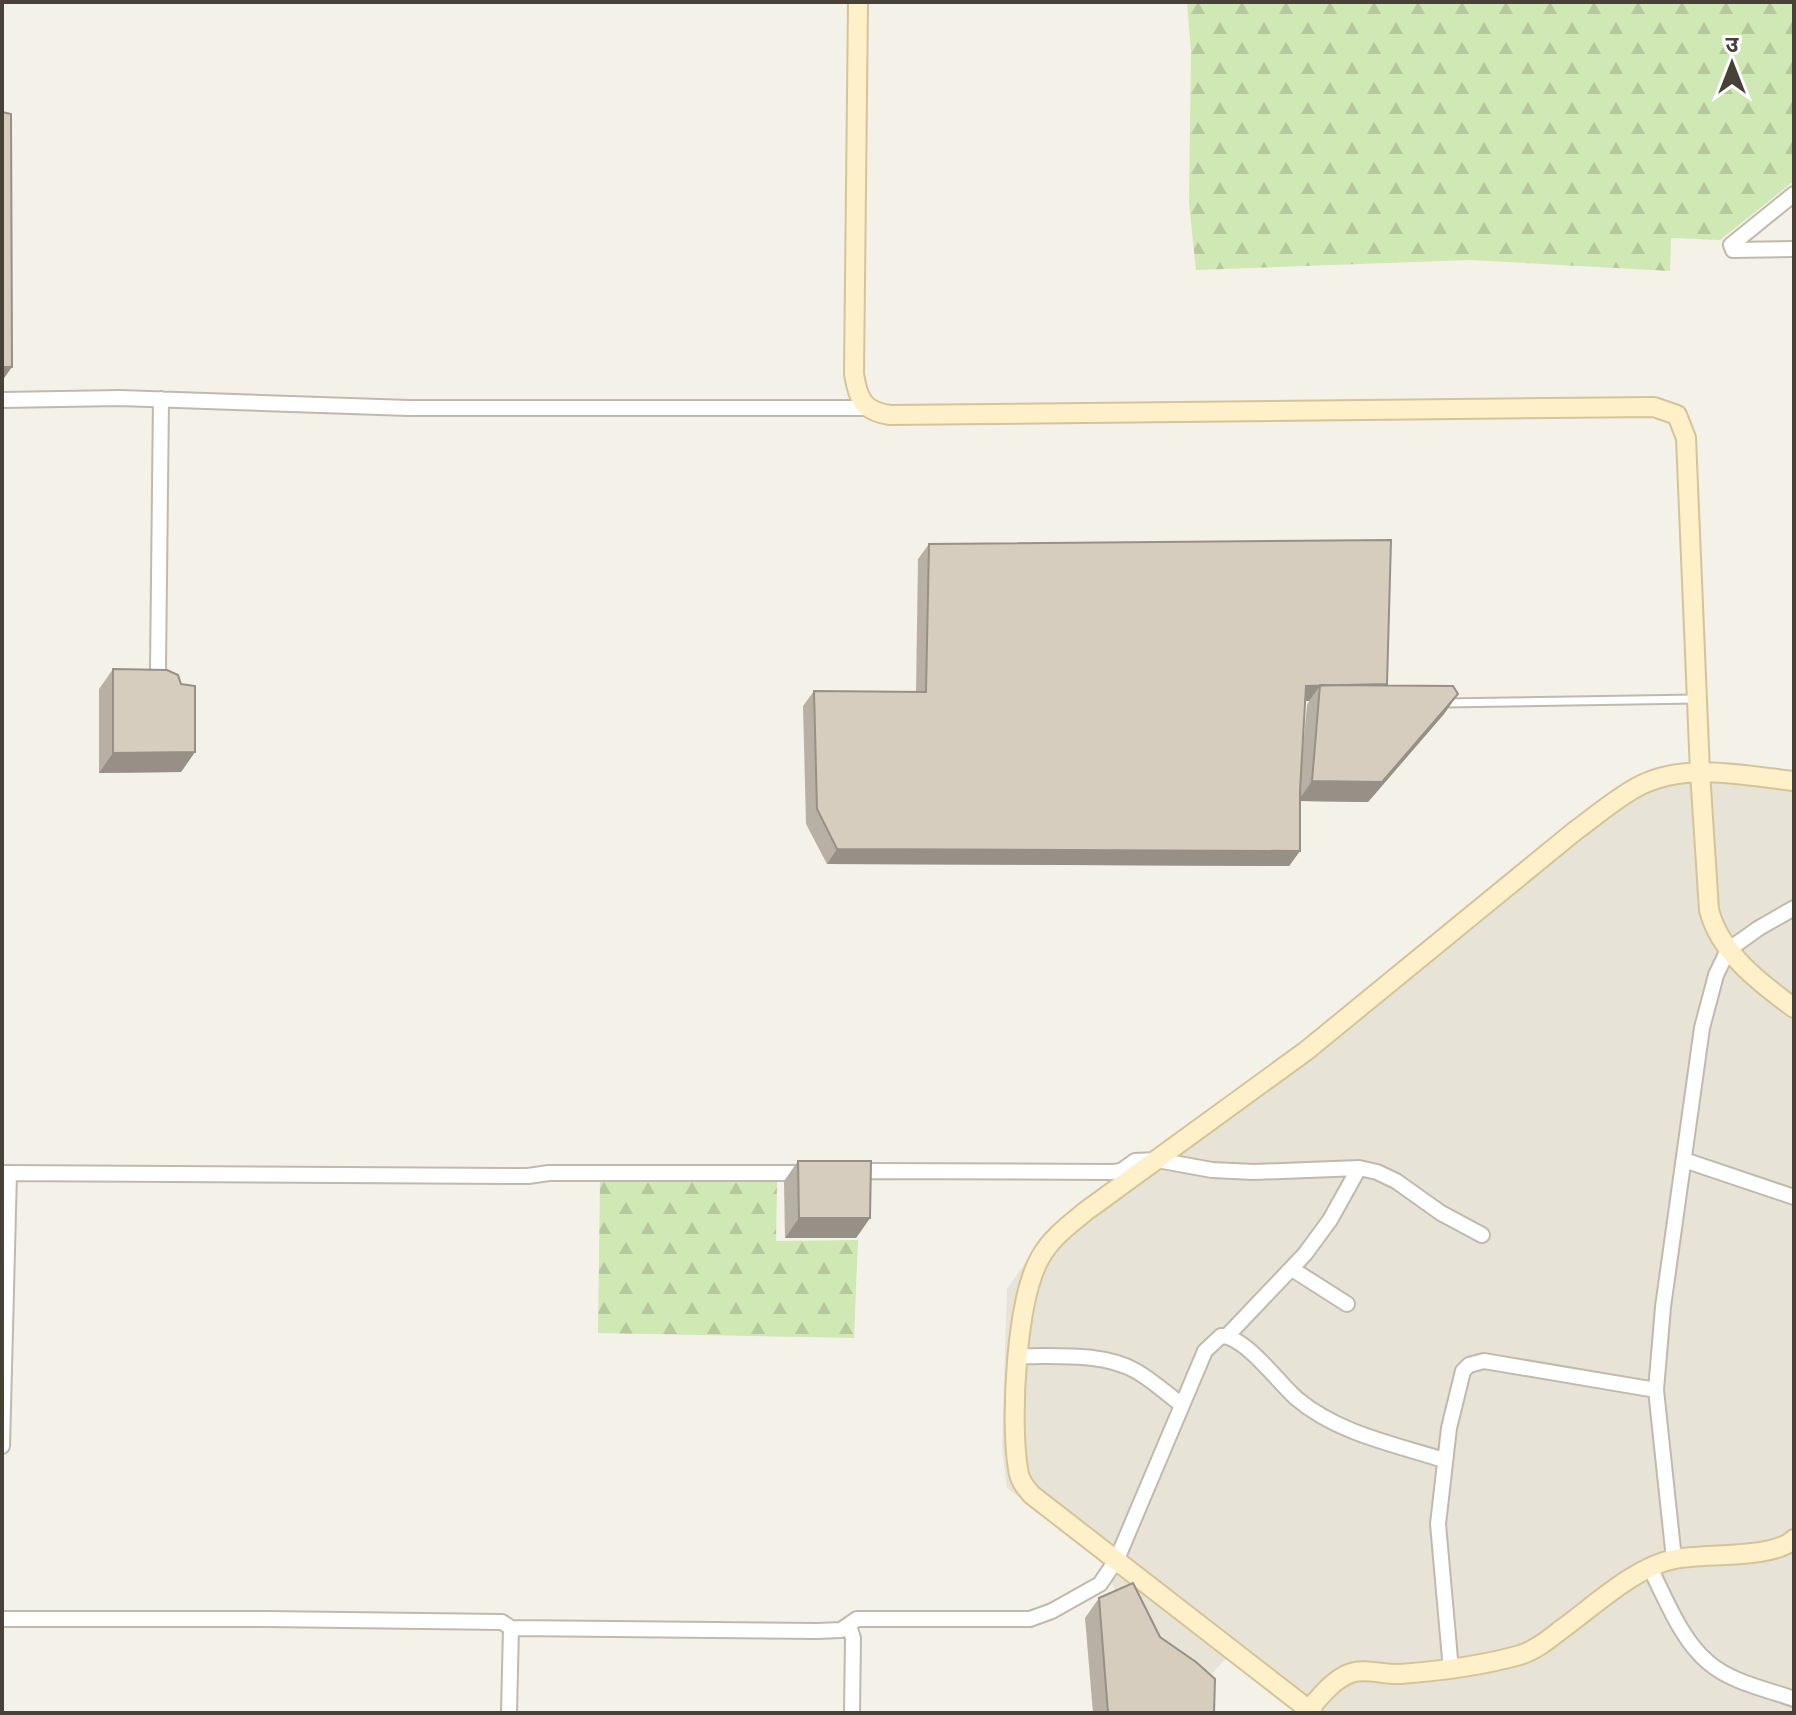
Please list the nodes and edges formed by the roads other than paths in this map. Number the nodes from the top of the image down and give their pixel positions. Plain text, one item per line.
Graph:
1 (858, 2) edge
2 (1794, 194) edge
3 (1794, 249) edge
4 (161, 399) junction
5 (2, 400) edge
6 (866, 408) junction
7 (161, 690) edge
8 (1697, 699) junction
9 (1433, 703) edge
10 (1700, 772) junction
11 (1794, 781) edge
12 (1794, 908) edge
13 (1728, 950) junction
14 (1794, 1008) edge
15 (1157, 1160) junction
16 (1684, 1160) junction
17 (1359, 1168) junction
18 (6, 1173) edge
19 (824, 1173) edge
20 (850, 1176) edge
21 (1794, 1197) edge
22 (1482, 1235) dead end
23 (1292, 1269) junction
24 (1347, 1304) dead end
25 (1227, 1336) junction
26 (1018, 1356) junction
27 (1656, 1390) junction
28 (1182, 1405) junction
29 (2, 1446) edge
30 (1444, 1460) junction
31 (1794, 1539) edge
32 (1786, 1550) edge
33 (1117, 1559) junction
34 (1674, 1559) junction
35 (1650, 1568) junction
36 (2, 1619) edge
37 (849, 1626) junction
38 (511, 1628) junction
39 (1451, 1670) junction
40 (1794, 1699) edge
41 (1309, 1712) edge
42 (509, 1713) edge
43 (852, 1713) edge

1 - 6 street
2 - 3 street
4 - 5 street
4 - 6 street
4 - 7 street
6 - 8 street
8 - 9 lane
8 - 10 street
10 - 11 street
10 - 13 street
10 - 15 street
12 - 13 street
13 - 14 street
13 - 16 street
15 - 17 street
15 - 20 street
15 - 26 street
16 - 21 street
16 - 27 street
17 - 22 street
17 - 23 street
18 - 19 street
18 - 29 street
23 - 24 street
23 - 25 street
25 - 28 street
25 - 30 street
26 - 28 street
26 - 33 street
27 - 30 street
27 - 34 street
28 - 33 street
30 - 39 street
31 - 32 street
32 - 34 street
33 - 37 street
33 - 41 street
34 - 35 street
35 - 39 street
35 - 40 street
36 - 38 street
37 - 38 street
37 - 43 street
38 - 42 street
39 - 41 street

